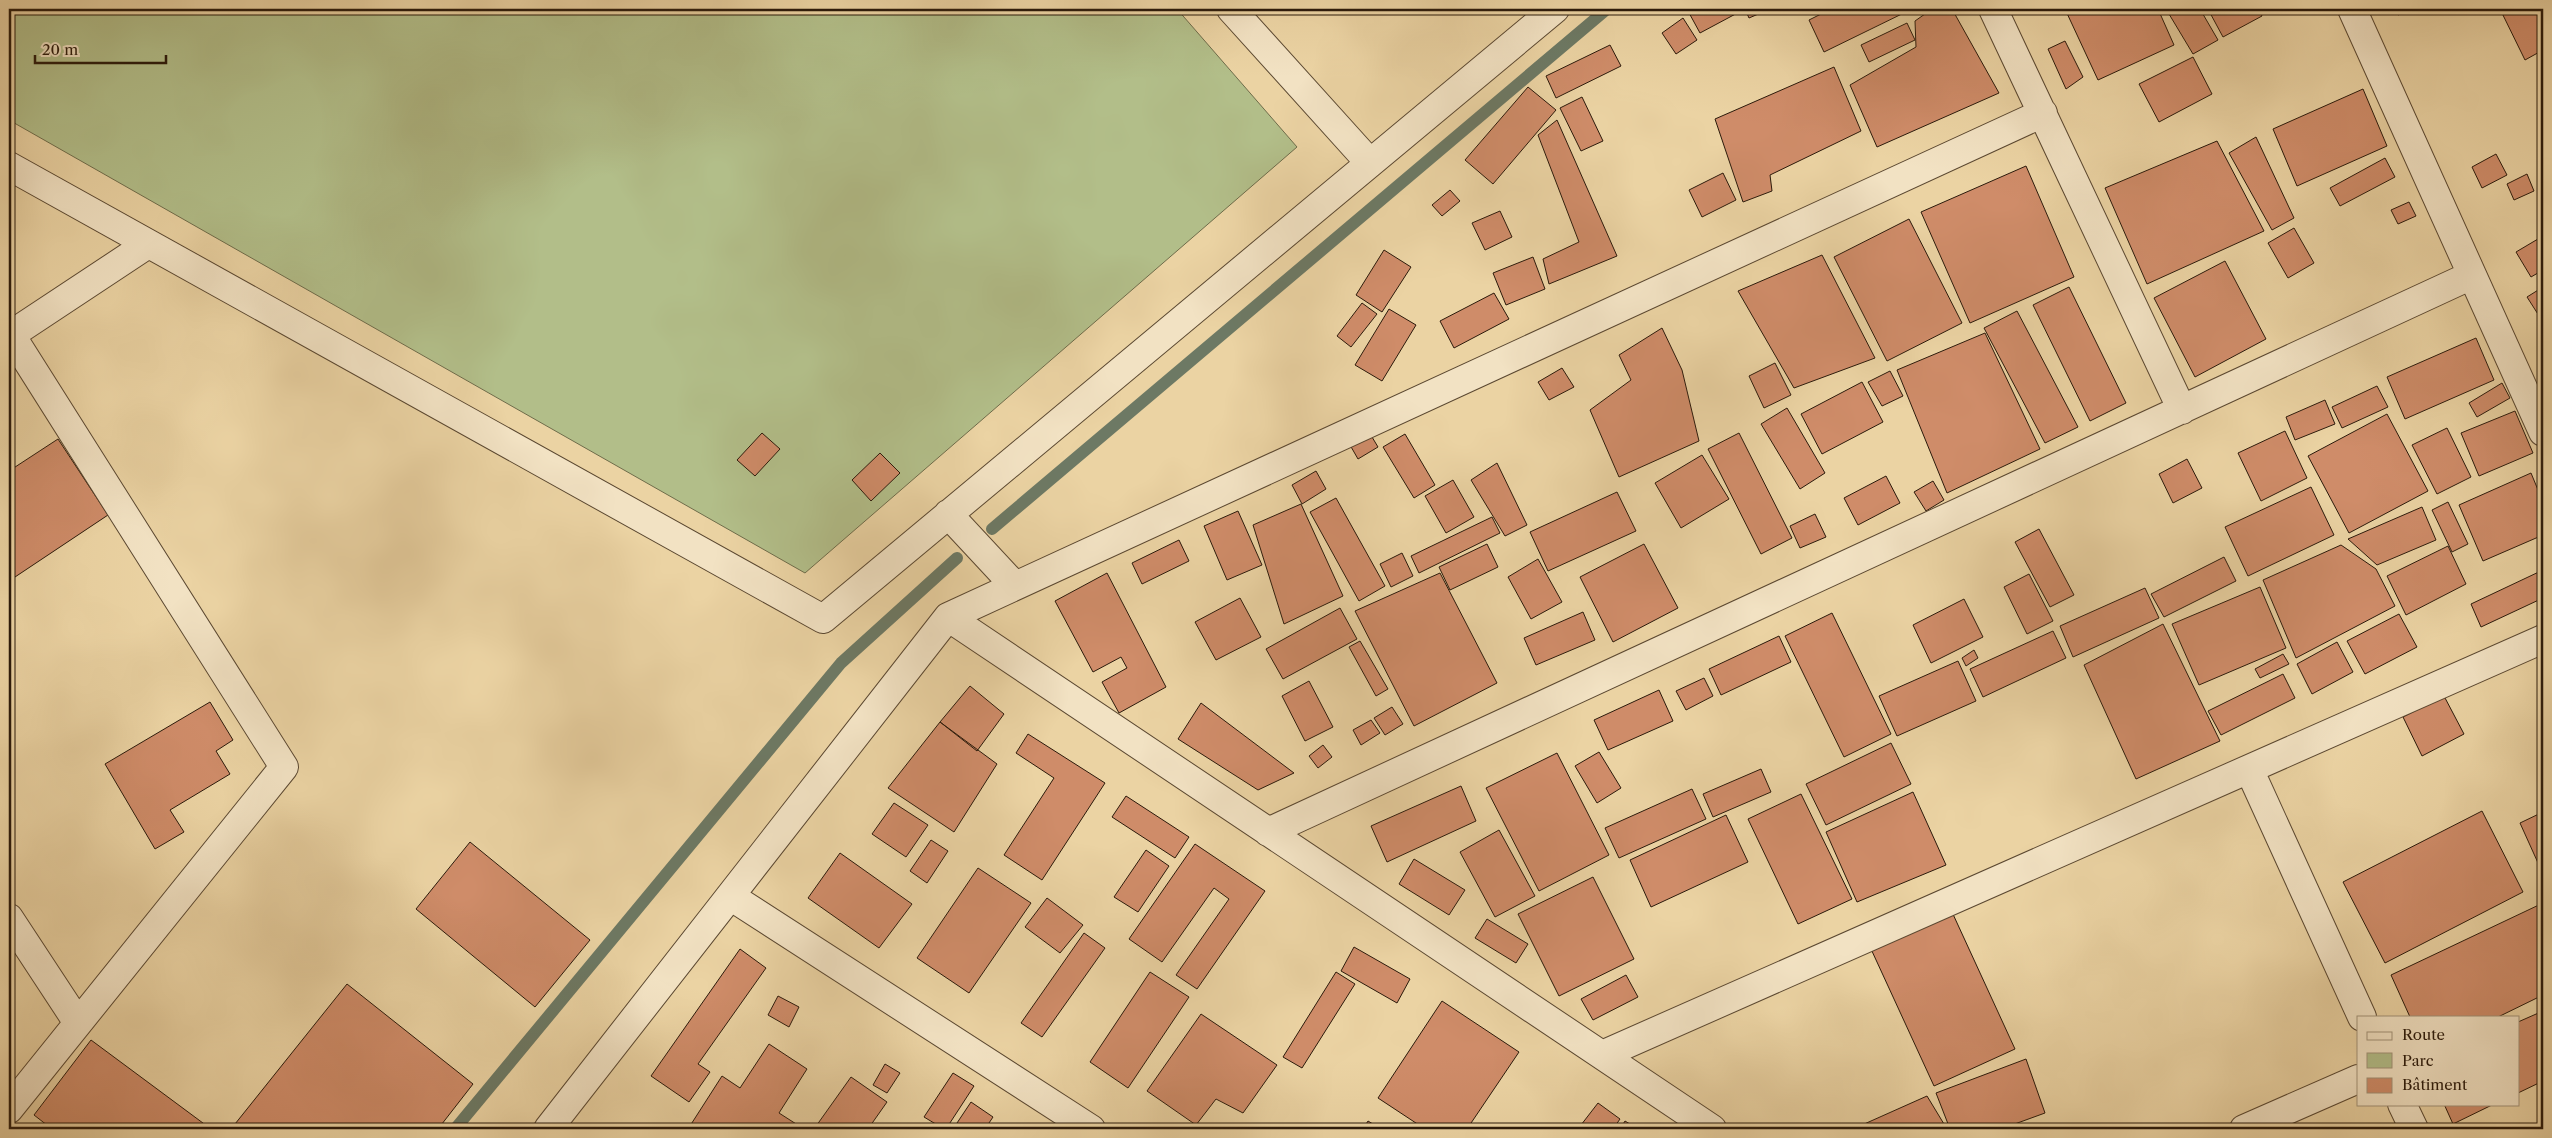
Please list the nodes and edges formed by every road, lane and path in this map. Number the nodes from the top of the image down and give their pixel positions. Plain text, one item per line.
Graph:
1 (1231, 9) edge
2 (1555, 9) edge
3 (1993, 9) edge
4 (2352, 9) edge
5 (2044, 113) junction
6 (1370, 163) junction
7 (9, 166) edge
8 (148, 244) junction
9 (2472, 275) junction
10 (10, 336) edge
11 (2182, 410) junction
12 (2543, 432) edge
13 (948, 514) junction
14 (1015, 586) junction
15 (948, 617) junction
16 (2543, 639) edge
17 (2249, 768) junction
18 (1268, 832) junction
19 (730, 896) junction
20 (9, 918) edge
21 (2362, 1016) edge
22 (78, 1023) junction
23 (1602, 1055) junction
24 (2357, 1079) edge
25 (2403, 1106) edge
26 (9, 1109) edge
27 (548, 1129) edge
28 (1091, 1129) edge
29 (1712, 1129) edge
30 (2244, 1129) edge
31 (2414, 1129) edge

1 - 6 street
2 - 6 street
3 - 5 street
4 - 9 street
5 - 11 street
5 - 14 street
6 - 13 street
7 - 8 street
8 - 10 street
8 - 13 street
9 - 11 street
9 - 12 street
10 - 22 street
11 - 18 street
13 - 14 street
14 - 15 street
15 - 18 street
15 - 19 street
16 - 17 street
17 - 21 street
17 - 23 street
18 - 23 street
19 - 27 street
19 - 28 street
20 - 22 street
22 - 26 street
23 - 29 street
24 - 30 street
25 - 31 street

